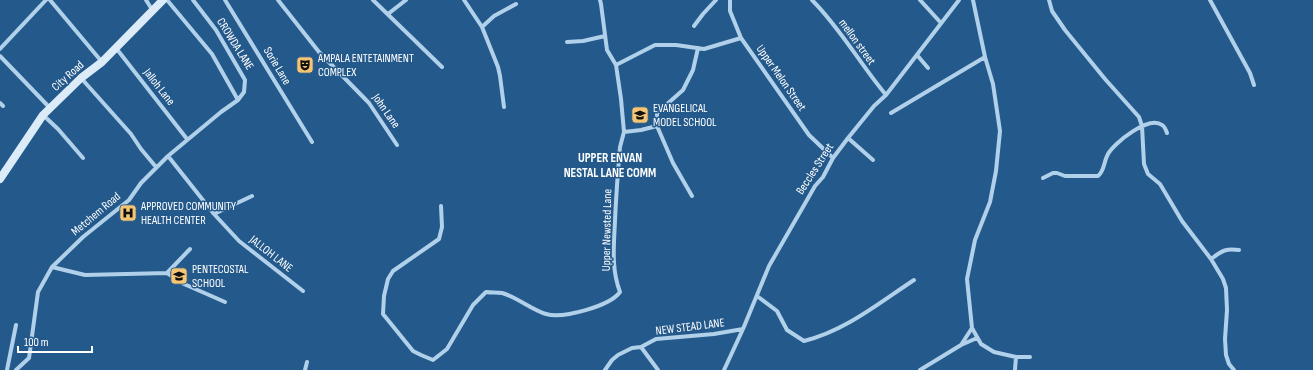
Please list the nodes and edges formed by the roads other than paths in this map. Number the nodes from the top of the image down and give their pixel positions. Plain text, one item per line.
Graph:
1 (46, 0) edge
2 (50, 0) edge
3 (146, 0) edge
4 (163, 0) edge
5 (167, 0) edge
6 (193, 0) edge
7 (225, 0) edge
8 (278, 0) edge
9 (373, 0) edge
10 (406, 0) edge
11 (464, 0) edge
12 (600, 0) edge
13 (716, 0) edge
14 (730, 0) edge
15 (812, 0) edge
16 (920, 0) edge
17 (959, 0) edge
18 (973, 0) edge
19 (1049, 0) edge
20 (1210, 0) edge
21 (516, 4) dead end
22 (153, 11) junction
23 (388, 14) junction
24 (941, 23) junction
25 (694, 26) dead end
26 (482, 27) junction
27 (605, 36) junction
28 (741, 38) junction
29 (568, 42) dead end
30 (115, 48) junction
31 (698, 48) junction
32 (0, 49) edge
33 (917, 55) junction
34 (0, 56) edge
35 (986, 57) junction
36 (102, 62) junction
37 (616, 65) junction
38 (442, 67) dead end
39 (928, 68) dead end
40 (82, 78) junction
41 (1254, 84) dead end
42 (886, 96) junction
43 (238, 100) junction
44 (504, 107) dead end
45 (50, 108) junction
46 (891, 113) dead end
47 (43, 115) junction
48 (657, 126) junction
49 (1142, 126) junction
50 (624, 132) junction
51 (1167, 133) dead end
52 (848, 138) junction
53 (187, 139) junction
54 (312, 142) dead end
55 (397, 145) dead end
56 (168, 156) junction
57 (83, 158) dead end
58 (833, 158) junction
59 (873, 160) dead end
60 (156, 167) junction
61 (1043, 178) dead end
62 (0, 179) edge
63 (252, 196) dead end
64 (692, 196) dead end
65 (441, 206) dead end
66 (214, 214) junction
67 (190, 249) dead end
68 (1239, 250) dead end
69 (1211, 259) junction
70 (52, 267) junction
71 (166, 273) junction
72 (914, 280) dead end
73 (303, 291) dead end
74 (757, 296) junction
75 (225, 302) dead end
76 (16, 325) dead end
77 (972, 328) junction
78 (743, 329) junction
79 (977, 338) junction
80 (961, 345) junction
81 (641, 347) junction
82 (1016, 357) junction
83 (1030, 357) dead end
84 (307, 362) dead end
85 (7, 370) edge
86 (16, 370) edge
87 (304, 370) edge
88 (605, 370) edge
89 (658, 370) edge
90 (724, 370) edge
91 (921, 370) edge
92 (1015, 370) edge
93 (1234, 370) edge

1 - 32 street
2 - 36 street
3 - 22 street
4 - 22 main road, City Road
5 - 43 street
6 - 43 street, CROWDA LANE
7 - 54 street, Sorie Lane
8 - 55 street, John Lane
9 - 23 street
10 - 23 street
11 - 26 street
12 - 27 street, Upper Newsted Lane
13 - 25 street
14 - 28 street, Upper Melon Street
15 - 42 street, mellon street
16 - 24 street
17 - 24 street, Beccles Street
18 - 35 street
19 - 49 street
20 - 41 street
21 - 26 street
22 - 30 main road, City Road
23 - 38 street
24 - 33 street, Beccles Street
26 - 44 street
27 - 29 street
27 - 37 street, Upper Newsted Lane
28 - 31 street
28 - 58 street, Upper Melon Street
30 - 36 main road, City Road
30 - 53 street, Jalloh Lane
31 - 37 street
31 - 48 street
33 - 39 street
33 - 42 street, Beccles Street
34 - 45 street
35 - 46 street
35 - 77 street
36 - 40 main road, City Road
37 - 50 street, Upper Newsted Lane
40 - 45 main road, City Road
40 - 60 street
42 - 52 street, Beccles Street
43 - 53 street, Metchem Road
45 - 47 main road, City Road
47 - 57 street
47 - 62 main road, City Road
48 - 50 street
48 - 64 street
49 - 51 street
49 - 61 street
49 - 69 street
50 - 65 street, Upper Newsted Lane
52 - 58 street, Beccles Street
52 - 59 street
53 - 56 street, Metchem Road
56 - 60 street, Metchem Road
56 - 66 street, JALLOH LANE
58 - 74 street, Beccles Street
60 - 70 street, Metchem Road
63 - 66 street
66 - 73 street, JALLOH LANE
67 - 71 street
68 - 69 street
69 - 93 street
70 - 71 street
70 - 86 street, Metchem Road
71 - 75 street
72 - 74 street
74 - 78 street, Beccles Street
76 - 85 street
77 - 79 street
77 - 80 street
78 - 81 street, NEW STEAD LANE
78 - 90 street, Beccles Street
79 - 80 street
79 - 82 street
80 - 91 street
81 - 88 street, NEW STEAD LANE
81 - 89 street
82 - 83 street
82 - 92 street
84 - 87 street

